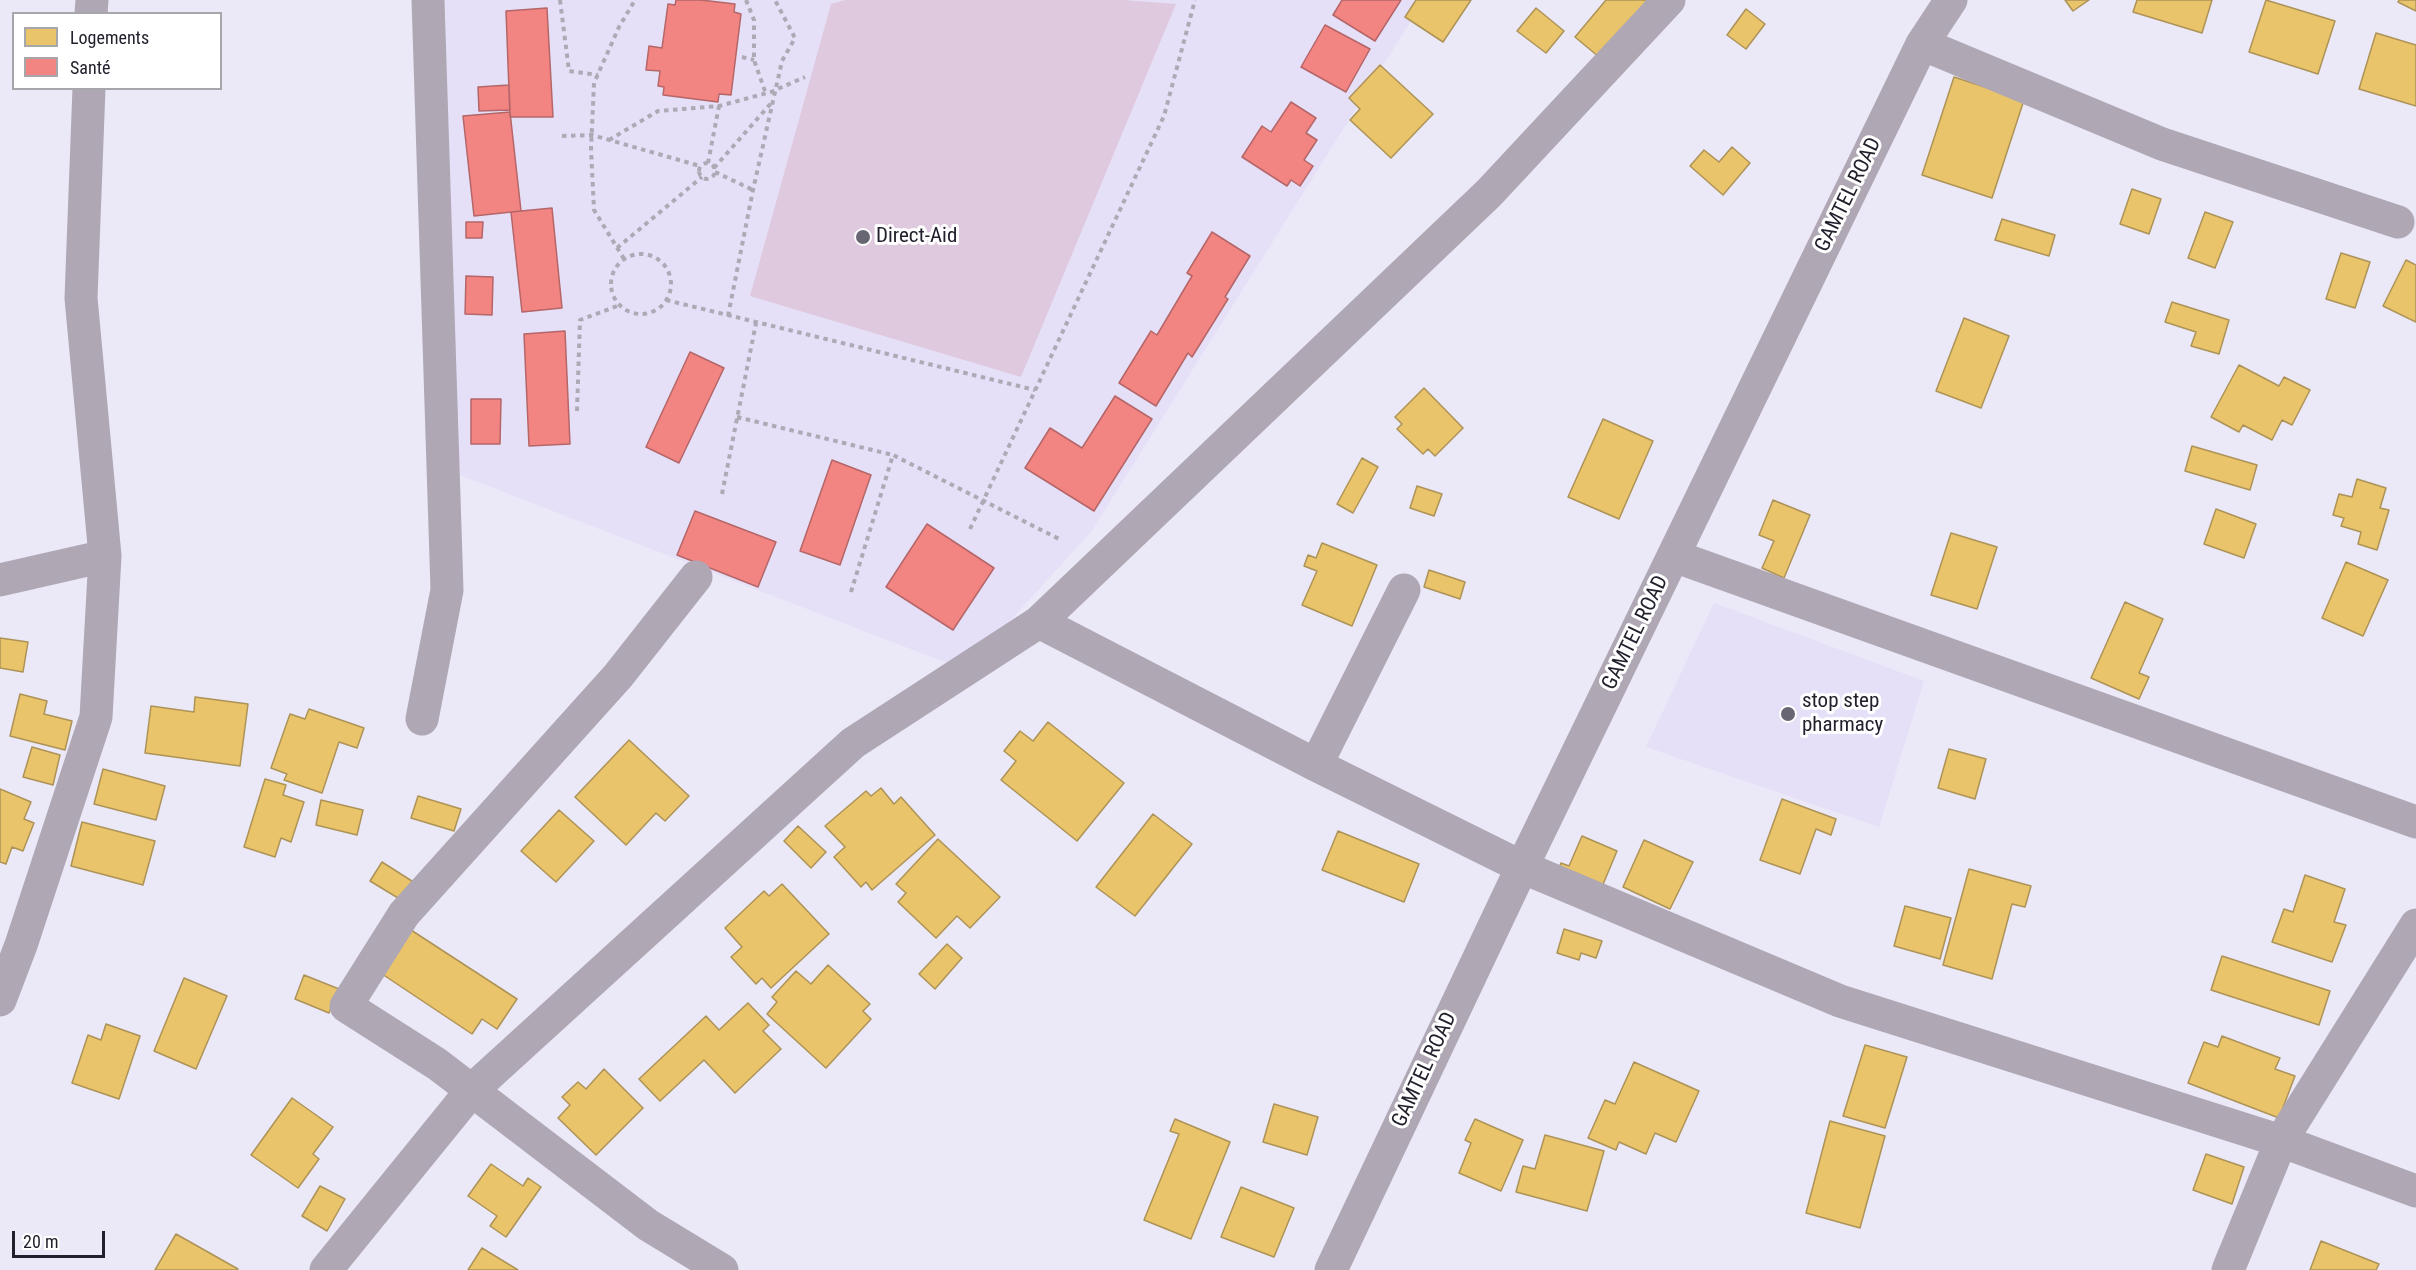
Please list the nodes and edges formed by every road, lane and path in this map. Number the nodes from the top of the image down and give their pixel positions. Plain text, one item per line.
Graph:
1 (428, 0) edge
2 (560, 0) edge
3 (635, 0) edge
4 (746, 0) edge
5 (775, 0) edge
6 (1195, 0) edge
7 (1669, 0) edge
8 (1951, 0) edge
9 (1922, 44) junction
10 (742, 57) dead end
11 (754, 60) junction
12 (598, 75) junction
13 (805, 77) dead end
14 (88, 90) edge
15 (777, 90) junction
16 (766, 94) junction
17 (774, 99) junction
18 (719, 106) junction
19 (592, 135) junction
20 (562, 136) dead end
21 (609, 140) junction
22 (708, 163) junction
23 (700, 166) junction
24 (715, 170) junction
25 (702, 177) junction
26 (753, 190) junction
27 (2397, 222) dead end
28 (617, 248) junction
29 (624, 259) junction
30 (666, 300) junction
31 (620, 305) junction
32 (728, 316) junction
33 (756, 323) junction
34 (1035, 390) junction
35 (577, 411) dead end
36 (737, 417) junction
37 (893, 455) junction
38 (722, 494) dead end
39 (983, 501) junction
40 (970, 529) dead end
41 (1061, 540) dead end
42 (105, 556) junction
43 (1674, 556) junction
44 (696, 577) dead end
45 (0, 580) edge
46 (1404, 590) dead end
47 (851, 592) dead end
48 (1039, 622) junction
49 (422, 719) dead end
50 (1316, 765) junction
51 (2416, 822) edge
52 (1522, 867) junction
53 (2416, 925) edge
54 (0, 1000) edge
55 (472, 1090) junction
56 (2281, 1141) junction
57 (2416, 1191) edge
58 (326, 1270) edge
59 (722, 1270) edge
60 (1331, 1270) edge
61 (2228, 1270) edge

1 - 49 street
2 - 12 path
3 - 12 path
4 - 11 path
5 - 15 path
6 - 34 path
7 - 48 street
8 - 9 street, GAMTEL ROAD
9 - 27 street
9 - 43 street, GAMTEL ROAD
10 - 11 path
11 - 16 path
12 - 19 path
13 - 15 path
14 - 42 street
15 - 16 path
15 - 17 path
16 - 18 path
17 - 24 path
17 - 26 path
18 - 21 path
18 - 22 path
19 - 20 path
19 - 21 path
19 - 28 path
21 - 23 path
22 - 23 path
22 - 24 path
23 - 25 path
24 - 25 path
24 - 26 path
25 - 28 path
26 - 32 path
28 - 29 path
29 - 30 path
29 - 31 path
30 - 31 path
30 - 32 path
31 - 35 path
32 - 33 path
33 - 34 path
33 - 36 path
34 - 39 path
36 - 37 path
36 - 38 path
37 - 39 path
37 - 47 path
39 - 40 path
39 - 41 path
42 - 45 street
42 - 54 street
43 - 51 street
43 - 52 street, GAMTEL ROAD
44 - 55 street
46 - 50 street
48 - 50 street
48 - 55 street
50 - 52 street
52 - 56 street
52 - 60 street, GAMTEL ROAD
53 - 56 street
55 - 58 street
55 - 59 street
56 - 57 street
56 - 61 street

